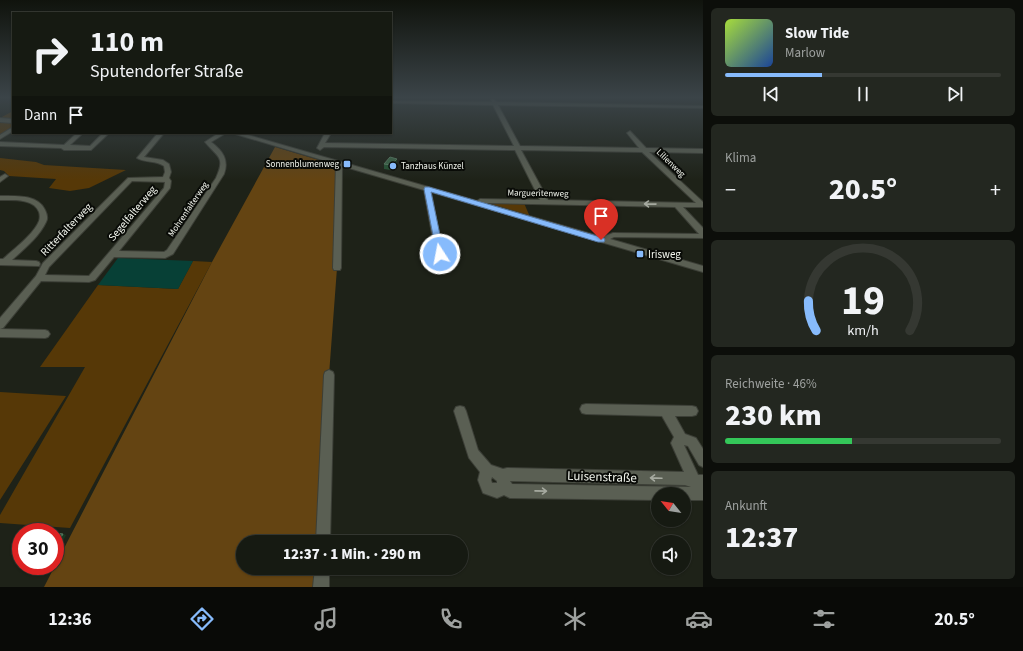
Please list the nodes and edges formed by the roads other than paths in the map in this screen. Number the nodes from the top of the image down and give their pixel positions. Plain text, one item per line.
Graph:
1 (506, 124) edge
2 (12, 130) edge
3 (630, 133) dead end
4 (79, 134) edge
5 (105, 134) edge
6 (160, 134) edge
7 (221, 134) edge
8 (238, 134) edge
9 (328, 134) edge
10 (0, 137) edge
11 (0, 144) edge
12 (323, 145) junction
13 (64, 148) junction
14 (518, 148) junction
15 (644, 150) junction
16 (703, 151) edge
17 (315, 156) junction
18 (339, 164) junction
19 (165, 179) junction
20 (427, 189) junction
21 (0, 198) edge
22 (469, 201) junction
23 (545, 202) junction
24 (677, 205) junction
25 (703, 205) edge
26 (703, 234) edge
27 (601, 240) junction
28 (112, 254) junction
29 (440, 254) dead end
30 (2, 262) edge
31 (36, 264) dead end
32 (337, 268) dead end
33 (703, 269) edge
34 (39, 278) junction
35 (0, 325) edge
36 (0, 333) edge
37 (45, 334) dead end
38 (329, 376) dead end
39 (586, 409) dead end
40 (665, 410) junction
41 (460, 411) dead end
42 (692, 411) dead end
43 (681, 438) junction
44 (703, 461) edge
45 (700, 489) edge
46 (323, 535) edge
47 (322, 575) edge
48 (321, 587) edge

1 - 14 street
2 - 10 street
3 - 15 street, Lilienweg
4 - 13 street
5 - 13 street
6 - 19 street, Segelfalterweg
7 - 28 street, Mohrenfalterweg
8 - 17 street
9 - 12 street
11 - 13 street
12 - 14 street
12 - 17 street
14 - 15 street
14 - 23 street
15 - 16 street
15 - 25 street, Lilienweg
17 - 18 street
18 - 20 street
18 - 32 street
19 - 28 street, Segelfalterweg
19 - 34 street, Ritterfalterweg
20 - 22 street
20 - 29 street
21 - 30 street
22 - 23 street, Margueritenweg
22 - 27 street
24 -> 23 street, Margueritenweg
24 - 25 street, Margueritenweg
24 - 26 street
26 - 27 street
27 - 33 street
28 - 34 street, Segelfalterweg
30 - 31 street
34 - 35 street, Ritterfalterweg
36 - 37 street
38 - 46 street
39 - 40 street
40 - 42 street
40 - 43 street
41 - 45 street, Luisenstraße
43 - 44 street
43 - 45 street
47 - 48 street

